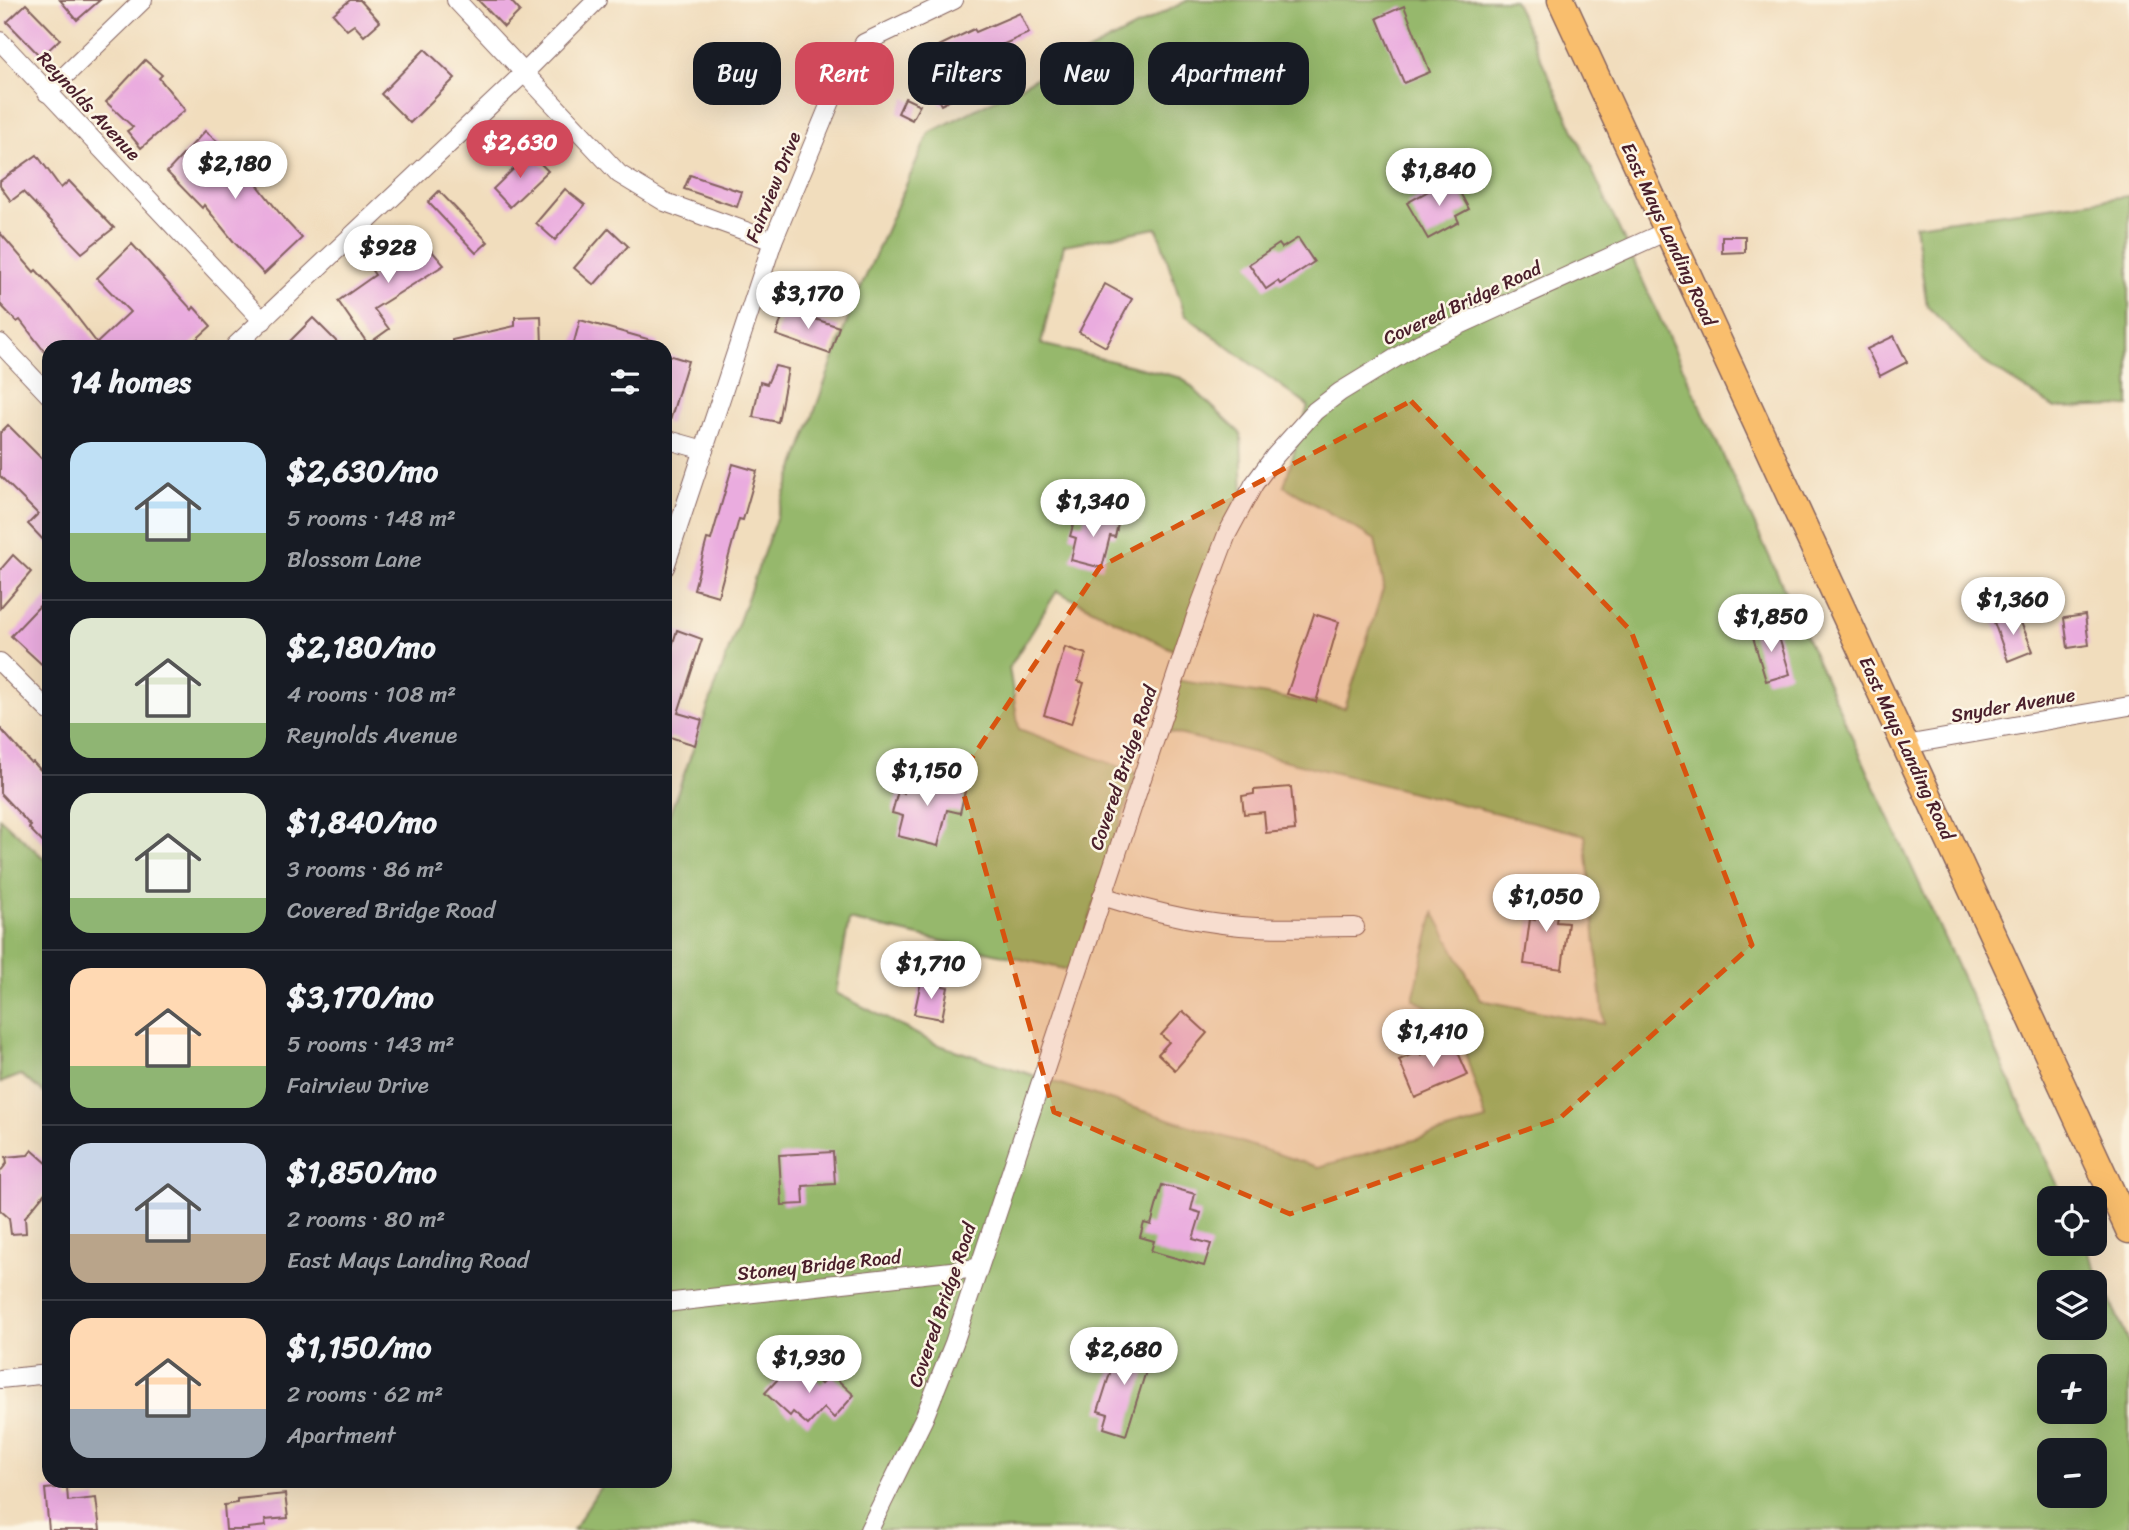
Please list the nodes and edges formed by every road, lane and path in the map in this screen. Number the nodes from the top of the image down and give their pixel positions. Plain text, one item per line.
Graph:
1 (144, 0) edge
2 (456, 0) edge
3 (597, 0) edge
4 (954, 0) edge
5 (1561, 0) edge
6 (0, 41) edge
7 (524, 73) junction
8 (47, 93) junction
9 (1667, 231) junction
10 (773, 241) junction
11 (263, 321) junction
12 (242, 340) edge
13 (0, 343) edge
14 (42, 388) edge
15 (672, 441) edge
16 (704, 450) junction
17 (672, 546) edge
18 (0, 662) edge
19 (42, 704) edge
20 (2129, 706) edge
21 (1905, 745) junction
22 (1102, 896) junction
23 (1355, 927) dead end
24 (2129, 1230) edge
25 (978, 1268) junction
26 (672, 1302) edge
27 (42, 1375) edge
28 (0, 1379) edge
29 (869, 1530) edge

1 - 8 street
2 - 7 street
3 - 7 street
4 - 10 street, Fairview Drive
5 - 9 main road, East Mays Landing Road
6 - 8 street, Reynolds Avenue
7 - 10 street
7 - 11 street
8 - 11 street, Reynolds Avenue
9 - 21 main road, East Mays Landing Road
9 - 22 street, Covered Bridge Road
10 - 16 street, Fairview Drive
11 - 12 street
13 - 14 street
15 - 16 street
16 - 17 street, Fairview Drive
18 - 19 street
20 - 21 street, Snyder Avenue
21 - 24 main road, East Mays Landing Road
22 - 23 street
22 - 25 street, Covered Bridge Road
25 - 26 street, Stoney Bridge Road
25 - 29 street, Covered Bridge Road
27 - 28 street

